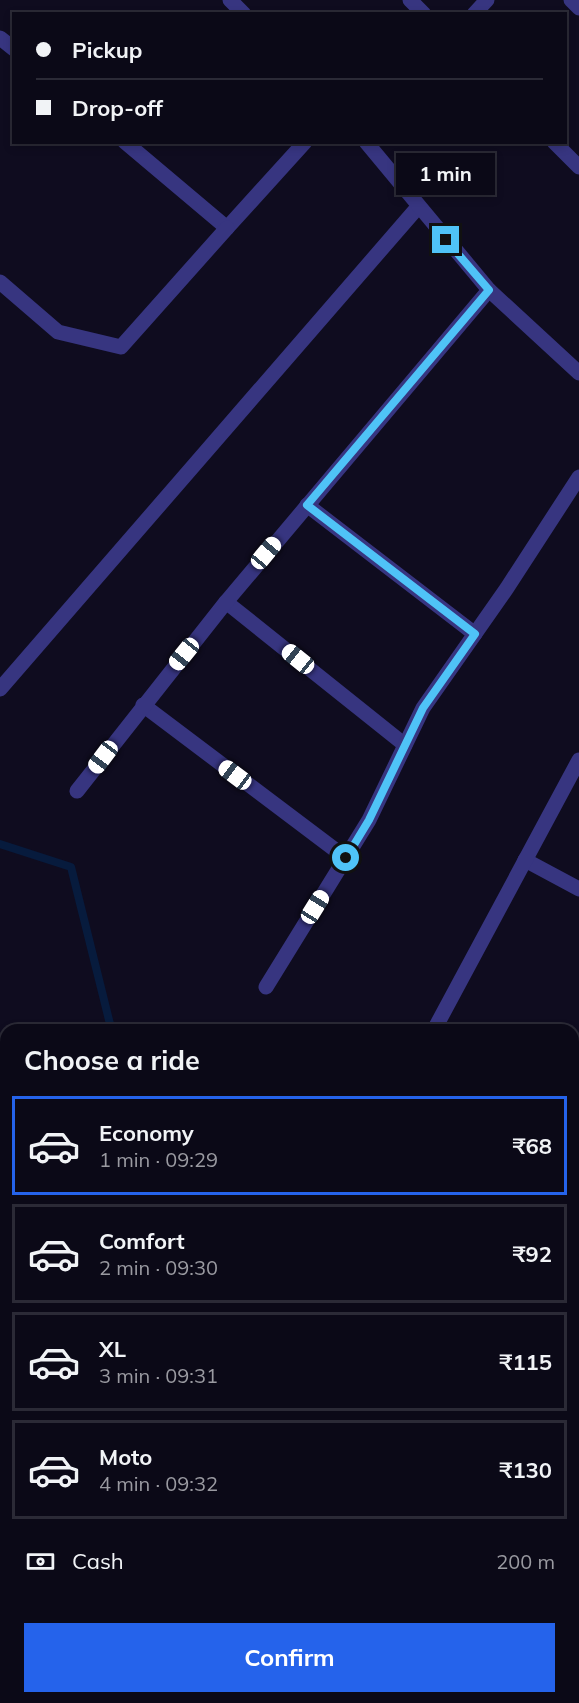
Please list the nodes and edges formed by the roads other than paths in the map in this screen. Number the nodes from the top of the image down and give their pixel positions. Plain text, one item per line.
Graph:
1 (230, 0) edge
2 (410, 0) edge
3 (487, 0) edge
4 (571, 0) edge
5 (579, 8) edge
6 (242, 12) edge
7 (422, 12) edge
8 (476, 12) edge
9 (0, 38) edge
10 (12, 48) edge
11 (127, 144) edge
12 (302, 144) edge
13 (368, 144) edge
14 (556, 144) edge
15 (579, 167) edge
16 (418, 207) junction
17 (227, 228) junction
18 (0, 282) edge
19 (489, 290) junction
20 (579, 373) edge
21 (579, 477) edge
22 (307, 505) junction
23 (226, 602) junction
24 (475, 634) junction
25 (0, 689) edge
26 (143, 705) junction
27 (405, 745) junction
28 (579, 760) edge
29 (77, 791) dead end
30 (346, 858) junction
31 (525, 860) junction
32 (579, 889) edge
33 (266, 987) dead end
34 (437, 1024) edge

1 - 6 street
2 - 7 street
3 - 8 street
4 - 5 street
9 - 10 street
11 - 17 street
12 - 17 street
13 - 16 street
14 - 15 street
16 - 19 street
16 - 25 street
17 - 18 street
19 - 20 street
19 - 22 street
21 - 24 street
22 - 23 street
22 - 24 street
23 - 26 street
23 - 27 street
24 - 27 street
26 - 29 street
26 - 30 street
27 - 30 street
28 - 31 street
30 - 33 street
31 - 32 street
31 - 34 street

